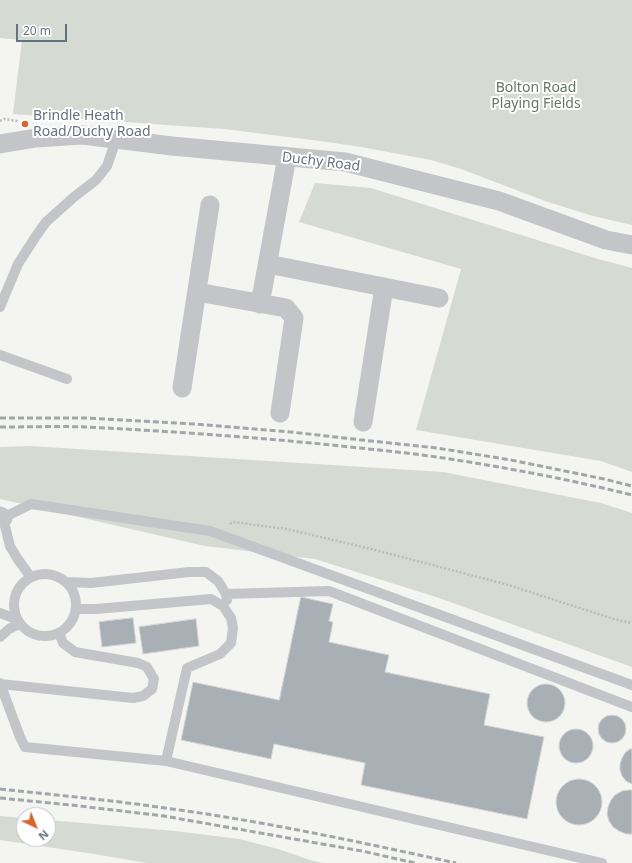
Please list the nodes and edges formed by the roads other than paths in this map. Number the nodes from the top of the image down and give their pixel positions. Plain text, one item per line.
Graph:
1 (116, 140) junction
2 (0, 144) edge
3 (287, 157) junction
4 (210, 205) dead end
5 (632, 245) edge
6 (268, 264) junction
7 (384, 287) junction
8 (197, 292) junction
9 (439, 298) dead end
10 (260, 304) junction
11 (0, 307) edge
12 (0, 355) edge
13 (67, 379) dead end
14 (182, 388) dead end
15 (280, 413) dead end
16 (363, 422) dead end
17 (2, 517) edge
18 (30, 576) junction
19 (67, 582) junction
20 (226, 594) junction
21 (76, 609) junction
22 (0, 613) edge
23 (231, 618) junction
24 (17, 621) junction
25 (59, 633) junction
26 (0, 637) edge
27 (0, 684) edge
28 (632, 685) edge
29 (632, 707) edge
30 (166, 761) junction
31 (602, 863) edge

1 - 2 street, Duchy Road
1 - 3 street, Duchy Road
1 - 11 lane
3 - 5 street, Duchy Road
3 - 6 street
4 - 8 street
6 - 7 street
6 - 10 street
7 - 9 street
7 - 16 street
8 - 10 street
8 - 14 street
10 - 15 street
12 - 13 lane
17 - 18 lane
17 - 28 lane
18 - 19 lane
18 - 24 lane
19 - 20 lane
19 - 21 lane
20 - 23 lane
20 - 29 lane
21 - 23 lane
21 - 25 lane
22 - 24 lane
23 - 30 lane
24 - 25 lane
24 - 26 lane
25 - 27 lane
27 - 30 lane
30 - 31 lane

